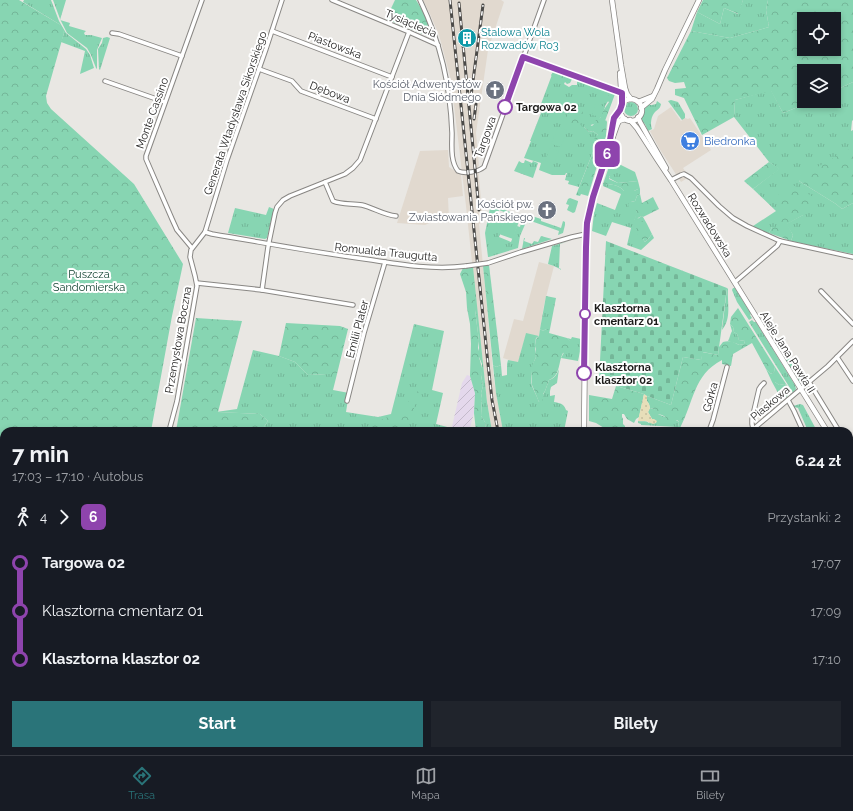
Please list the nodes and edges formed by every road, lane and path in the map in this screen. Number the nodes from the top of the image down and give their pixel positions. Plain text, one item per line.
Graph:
1 (202, 0) edge
2 (282, 0) edge
3 (332, 0) edge
4 (420, 0) edge
5 (544, 0) edge
6 (612, 0) edge
7 (698, 1) edge
8 (272, 31) junction
9 (409, 32) junction
10 (112, 33) dead end
11 (438, 45) junction
12 (182, 56) junction
13 (523, 57) junction
14 (620, 65) junction
15 (259, 69) junction
16 (392, 77) junction
17 (105, 81) dead end
18 (622, 93) junction
19 (653, 96) junction
20 (631, 99) junction
21 (165, 102) junction
22 (638, 102) junction
23 (622, 104) junction
24 (641, 108) junction
25 (620, 110) junction
26 (638, 117) junction
27 (376, 119) junction
28 (625, 119) junction
29 (630, 120) junction
30 (608, 151) junction
31 (670, 178) junction
32 (325, 182) junction
33 (396, 216) dead end
34 (205, 232) junction
35 (586, 234) junction
36 (780, 241) junction
37 (269, 244) junction
38 (192, 248) junction
39 (853, 257) edge
40 (385, 262) junction
41 (735, 282) junction
42 (197, 283) junction
43 (262, 290) junction
44 (821, 291) dead end
45 (353, 305) dead end
46 (853, 324) edge
47 (853, 341) edge
48 (837, 357) junction
49 (727, 366) dead end
50 (853, 381) edge
51 (809, 382) junction
52 (764, 383) dead end
53 (801, 389) junction
54 (788, 400) junction
55 (347, 401) dead end
56 (170, 427) edge
57 (584, 427) edge
58 (710, 427) edge
59 (752, 427) edge
60 (756, 427) edge
61 (801, 427) edge
62 (825, 427) edge
63 (837, 427) edge

1 - 12 street, Monte Cassino
2 - 8 street, Generała Władysława Sikorskiego
3 - 9 street, Tysiąclecia
4 - 11 street
5 - 13 street, Targowa
6 - 14 street
7 - 19 street
8 - 15 street, Generała Władysława Sikorskiego
8 - 16 street, Piastowska
9 - 11 street, Tysiąclecia
9 - 16 street
10 - 12 street
11 - 13 street, Targowa
12 - 21 street, Monte Cassino
13 - 18 street
14 - 18 street
14 - 20 street
15 - 27 street, Dębowa
15 - 34 street, Generała Władysława Sikorskiego
16 - 27 street
17 - 21 street
18 - 23 street
19 - 22 street
19 - 24 street
20 - 22 street
20 - 23 street
21 - 38 street, Monte Cassino
22 - 24 street
23 - 25 street
24 - 26 street
25 - 28 street
25 - 30 street
26 - 29 street
26 - 31 street, Rozwadowska
27 - 32 street
28 - 29 street
28 - 30 street
29 - 31 street, Rozwadowska
30 - 35 street
31 - 36 street
31 - 41 street, Rozwadowska
32 - 33 street
32 - 37 street
34 - 37 street, Romualda Traugutta
34 - 38 street
35 - 40 street, Romualda Traugutta, bridge
35 - 57 street
36 - 39 street
36 - 41 street
37 - 40 street, Romualda Traugutta
37 - 43 street
38 - 42 street, Przemysłowa Boczna
40 - 55 street, Emilii Plater
41 - 53 street, Aleje Jana Pawła II
42 - 43 street
42 - 56 street, Przemysłowa Boczna
43 - 45 street
44 - 46 street
47 - 48 street, Piaskowa
48 - 50 street
48 - 51 street, Piaskowa
49 - 58 street, Górka
51 - 53 street, Piaskowa
51 - 63 street
52 - 59 street
53 - 54 street, Piaskowa
53 - 62 street, Aleje Jana Pawła II
54 - 60 street, Piaskowa
54 - 61 street

